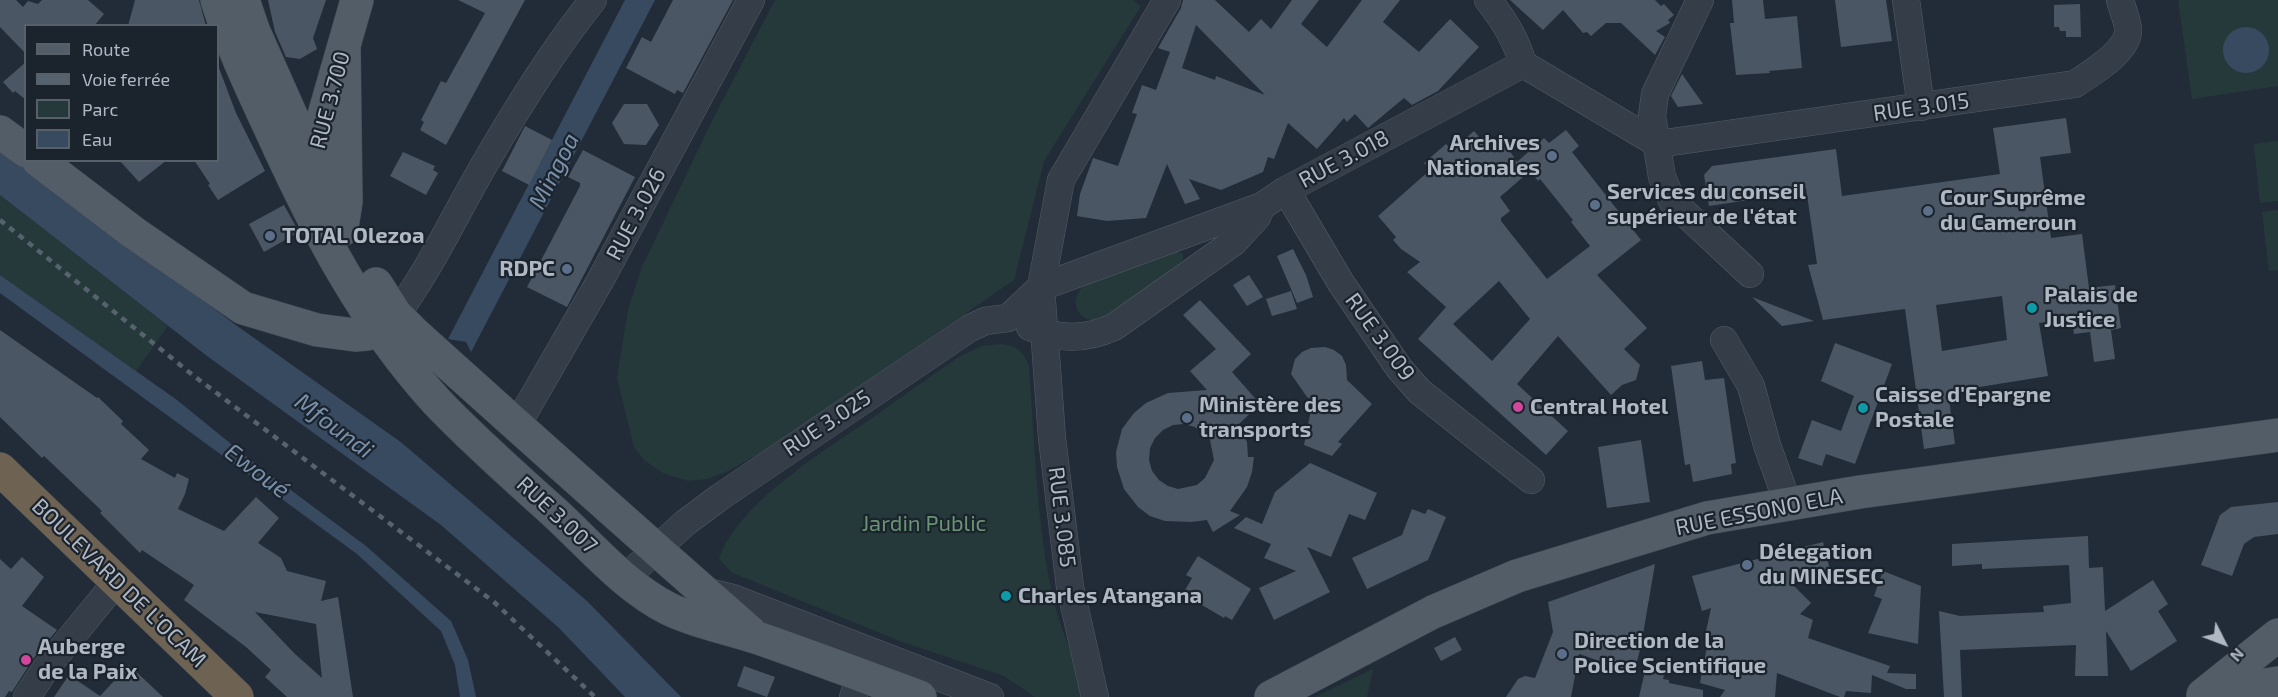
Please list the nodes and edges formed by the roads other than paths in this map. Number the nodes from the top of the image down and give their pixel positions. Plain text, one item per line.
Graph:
1 (217, 0) edge
2 (243, 0) edge
3 (357, 0) edge
4 (593, 0) edge
5 (751, 0) edge
6 (1167, 0) edge
7 (1488, 0) edge
8 (1700, 0) edge
9 (1906, 0) edge
10 (2120, 0) edge
11 (344, 46) junction
12 (1523, 64) junction
13 (1921, 107) junction
14 (0, 132) edge
15 (1658, 144) junction
16 (24, 150) edge
17 (41, 162) edge
18 (313, 166) junction
19 (1286, 190) junction
20 (302, 199) junction
21 (1262, 206) junction
22 (335, 239) junction
23 (1750, 274) dead end
24 (1041, 287) junction
25 (1008, 318) junction
26 (396, 326) junction
27 (1045, 334) junction
28 (1724, 340) dead end
29 (517, 425) junction
30 (2278, 435) edge
31 (0, 469) edge
32 (1531, 480) dead end
33 (1788, 504) junction
34 (656, 548) junction
35 (625, 578) junction
36 (117, 581) junction
37 (703, 591) junction
38 (2278, 635) edge
39 (756, 637) junction
40 (2278, 683) edge
41 (857, 686) edge
42 (2201, 696) edge
43 (27, 697) edge
44 (237, 697) edge
45 (920, 697) edge
46 (990, 697) edge
47 (1095, 697) edge
48 (1270, 697) edge

1 - 20 main road
2 - 18 main road
3 - 11 main road, RUE 3.700
4 - 26 street
5 - 29 street, RUE 3.026
6 - 24 street
7 - 12 street
8 - 15 street
9 - 13 street
10 - 13 street, RUE 3.015
11 - 18 main road, RUE 3.700
11 - 22 main road
12 - 15 street
12 - 19 street, RUE 3.018
13 - 15 street, RUE 3.015
14 - 16 main road
15 - 23 street
17 - 26 main road
18 - 20 main road, RUE 3.700
18 - 22 main road
19 - 21 street, RUE 3.018
19 - 32 street, RUE 3.009
20 - 22 main road
21 - 24 street
21 - 27 street, RUE 3.018
22 - 26 main road
24 - 25 street
24 - 27 street, RUE 3.085
25 - 27 street
25 - 34 street, RUE 3.025
26 - 29 main road, RUE 3.007
26 - 35 main road, RUE 3.007
27 - 47 street, RUE 3.085
28 - 33 street
29 - 34 main road, RUE 3.007
30 - 33 main road, RUE ESSONO ELA
31 - 36 highway, BOULEVARD DE L'OCAM
33 - 48 main road, RUE ESSONO ELA
34 - 35 street, RUE 3.025
34 - 37 main road, RUE 3.007
35 - 39 main road, RUE 3.007
36 - 43 street
36 - 44 highway, BOULEVARD DE L'OCAM
37 - 39 main road, RUE 3.007
37 - 46 street
38 - 42 main road
39 - 41 main road, RUE 3.007
40 - 42 main road
41 - 45 main road, RUE 3.007

